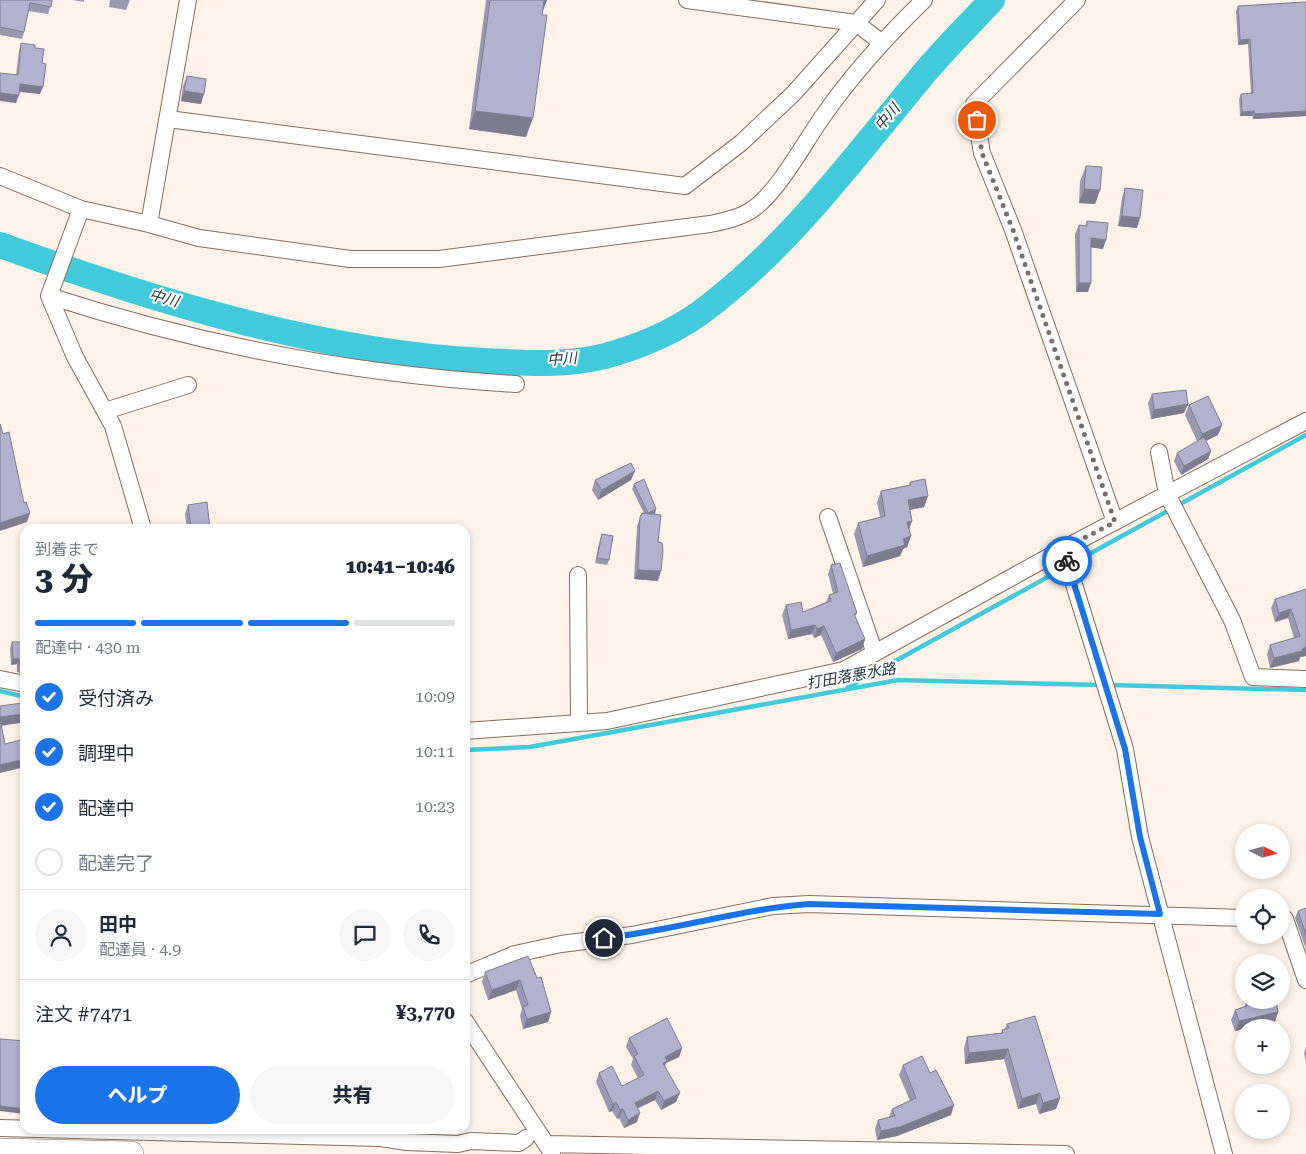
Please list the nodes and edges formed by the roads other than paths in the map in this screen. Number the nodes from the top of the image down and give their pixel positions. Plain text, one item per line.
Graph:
1 (188, 0) edge
2 (687, 0) edge
3 (877, 0) edge
4 (924, 0) edge
5 (1077, 0) edge
6 (856, 23) junction
7 (881, 42) junction
8 (168, 119) junction
9 (0, 176) edge
10 (81, 209) junction
11 (149, 224) junction
12 (49, 296) junction
13 (516, 384) dead end
14 (188, 385) dead end
15 (104, 410) junction
16 (1306, 421) edge
17 (1159, 452) dead end
18 (1167, 494) junction
19 (828, 517) dead end
20 (1115, 522) junction
21 (142, 524) edge
22 (1063, 549) junction
23 (578, 575) dead end
24 (874, 651) junction
25 (0, 679) edge
26 (1306, 679) edge
27 (20, 683) edge
28 (579, 723) junction
29 (470, 730) edge
30 (1160, 914) junction
31 (1235, 918) edge
32 (1290, 934) edge
33 (470, 973) edge
34 (1306, 980) edge
35 (470, 1029) edge
36 (0, 1128) edge
37 (20, 1129) edge
38 (229, 1134) edge
39 (526, 1138) dead end
40 (435, 1149) edge
41 (549, 1149) edge
42 (0, 1151) edge
43 (131, 1154) edge
44 (1066, 1154) edge
45 (1224, 1154) edge

1 - 8 street
2 - 6 street
3 - 6 street
4 - 7 street
5 - 20 street
6 - 7 street
6 - 8 street
7 - 11 street
8 - 11 street
9 - 10 street
10 - 11 street
10 - 12 street
12 - 13 street
12 - 15 street
14 - 15 street
15 - 21 street
16 - 18 street
17 - 18 street
18 - 20 street
18 - 26 street
19 - 24 street
20 - 22 street
22 - 24 street
22 - 30 street
23 - 28 street
24 - 28 street
25 - 27 street
28 - 29 street
30 - 31 street
30 - 33 street
30 - 45 street
32 - 34 street
35 - 41 street
36 - 37 street
38 - 40 street
39 - 40 street
41 - 44 street
42 - 43 highway

